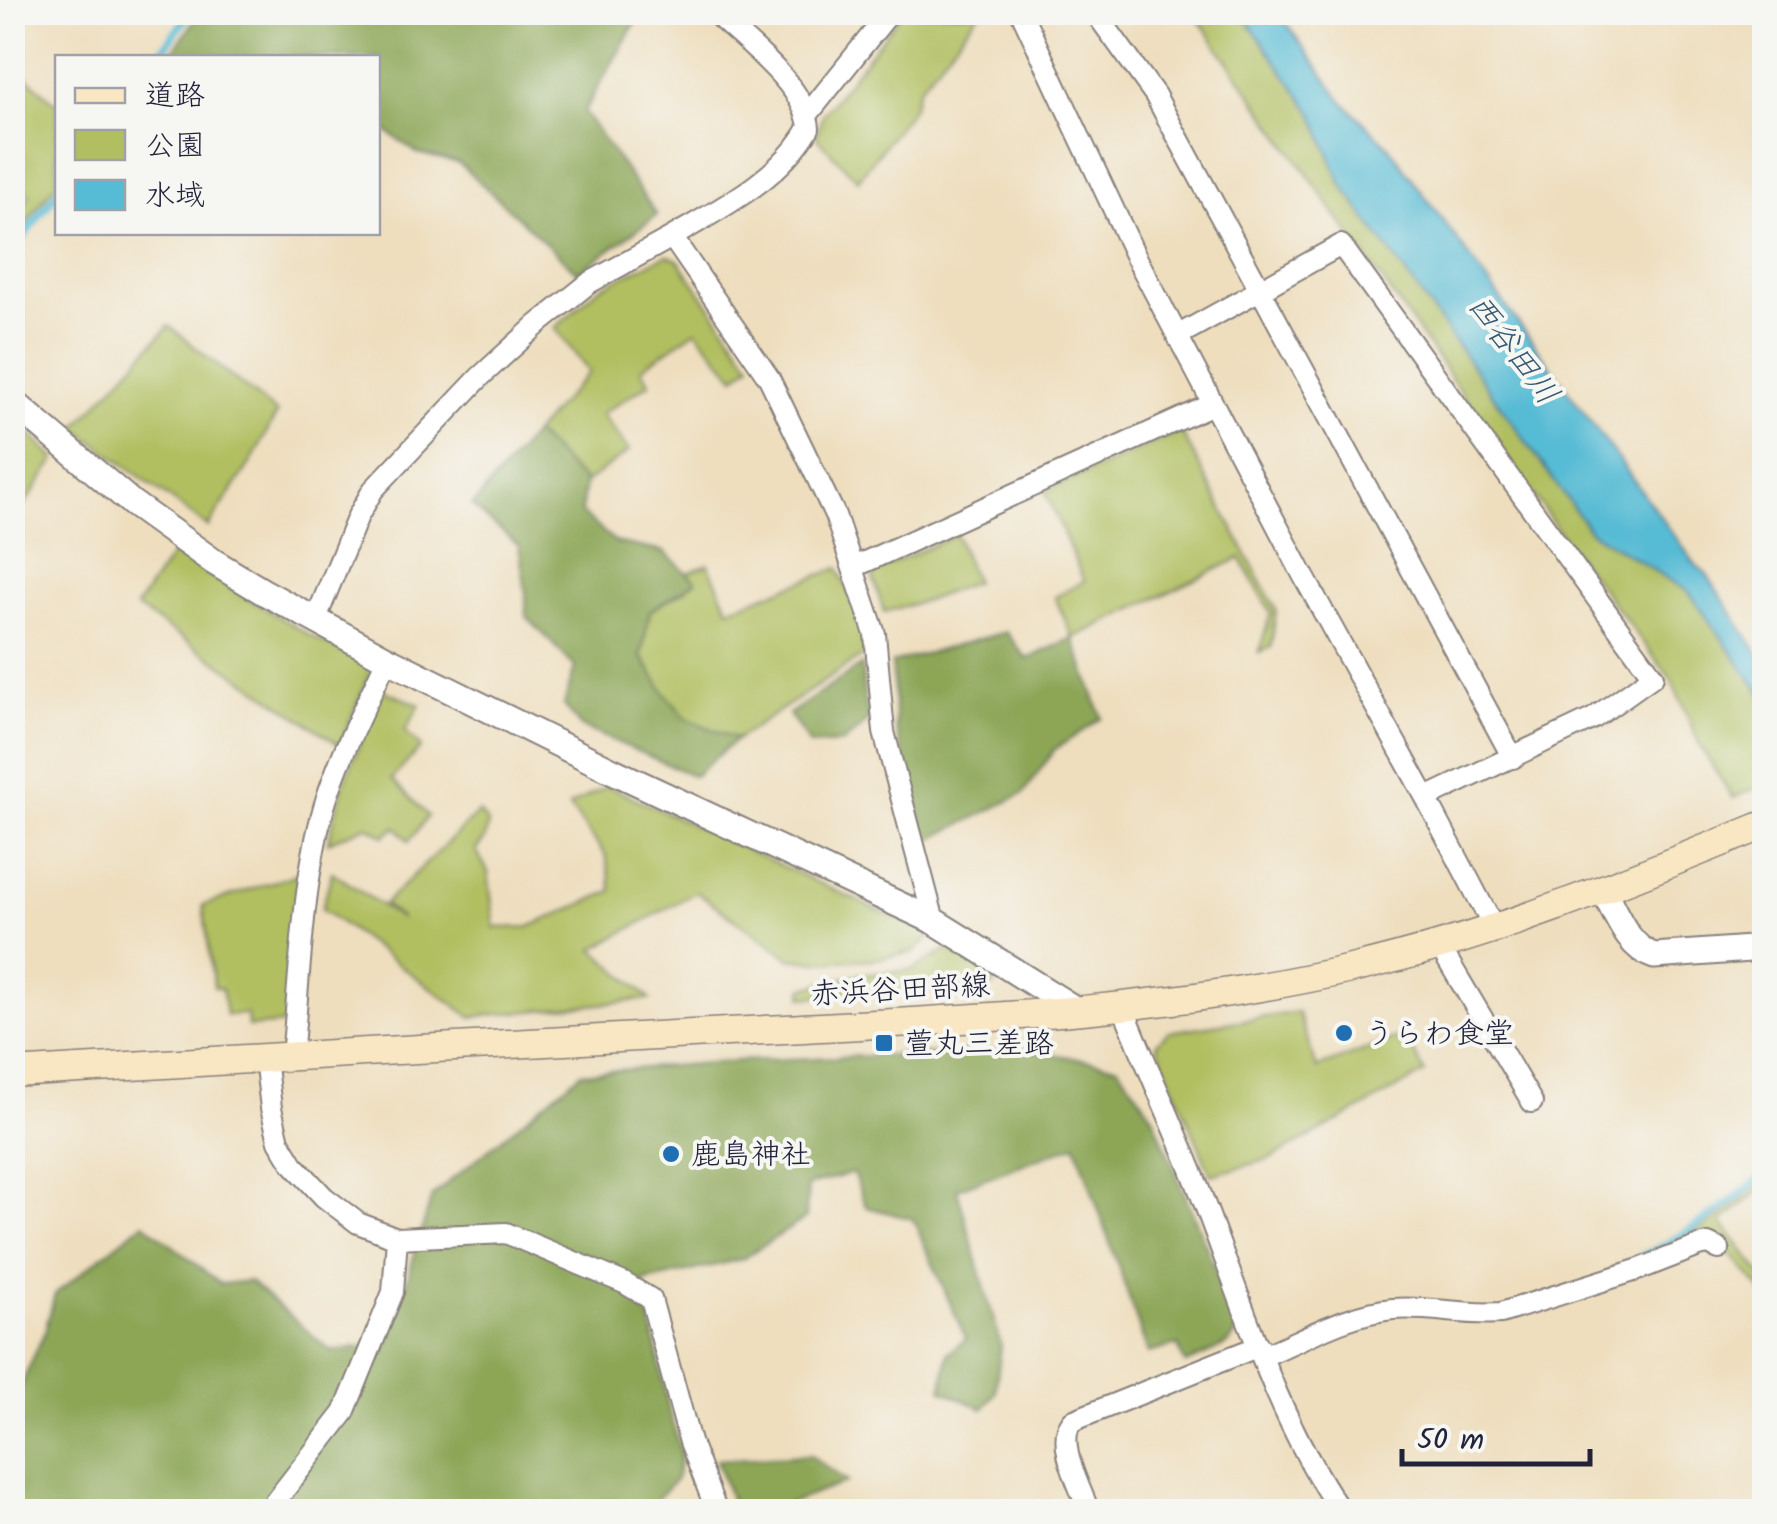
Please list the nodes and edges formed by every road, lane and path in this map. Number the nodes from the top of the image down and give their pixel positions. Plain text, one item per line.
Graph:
1 (714, 12) edge
2 (890, 12) edge
3 (1021, 12) edge
4 (1095, 12) edge
5 (808, 114) junction
6 (672, 238) junction
7 (1260, 290) junction
8 (1177, 336) junction
9 (12, 401) edge
10 (1212, 404) junction
11 (854, 566) junction
12 (314, 621) junction
13 (388, 659) junction
14 (1514, 758) junction
15 (1426, 798) junction
16 (1764, 825) edge
17 (1603, 890) junction
18 (934, 921) junction
19 (1494, 928) junction
20 (1440, 947) junction
21 (1764, 948) edge
22 (1123, 1008) junction
23 (1078, 1011) junction
24 (278, 1057) junction
25 (12, 1073) edge
26 (1532, 1102) dead end
27 (397, 1238) junction
28 (1719, 1249) dead end
29 (1261, 1351) junction
30 (267, 1512) edge
31 (717, 1512) edge
32 (1089, 1512) edge
33 (1342, 1512) edge

1 - 5 street
2 - 5 street
3 - 8 street
4 - 7 street
5 - 6 street
6 - 11 street
6 - 12 street
7 - 8 street
7 - 14 street
7 - 14 street
8 - 10 street
9 - 12 street
10 - 11 street
10 - 15 street
11 - 18 street
12 - 13 street
13 - 18 street
13 - 24 street
14 - 15 street
15 - 19 street
16 - 17 main road, 赤浜谷田部線
17 - 19 main road, 赤浜谷田部線
17 - 21 street
18 - 23 street
19 - 20 main road, 赤浜谷田部線
20 - 22 main road, 赤浜谷田部線
20 - 26 street
22 - 23 main road, 赤浜谷田部線
22 - 29 street
23 - 24 main road, 赤浜谷田部線
24 - 25 main road, 赤浜谷田部線
24 - 27 street
27 - 30 street
27 - 31 street
28 - 29 street
29 - 32 street
29 - 33 street

